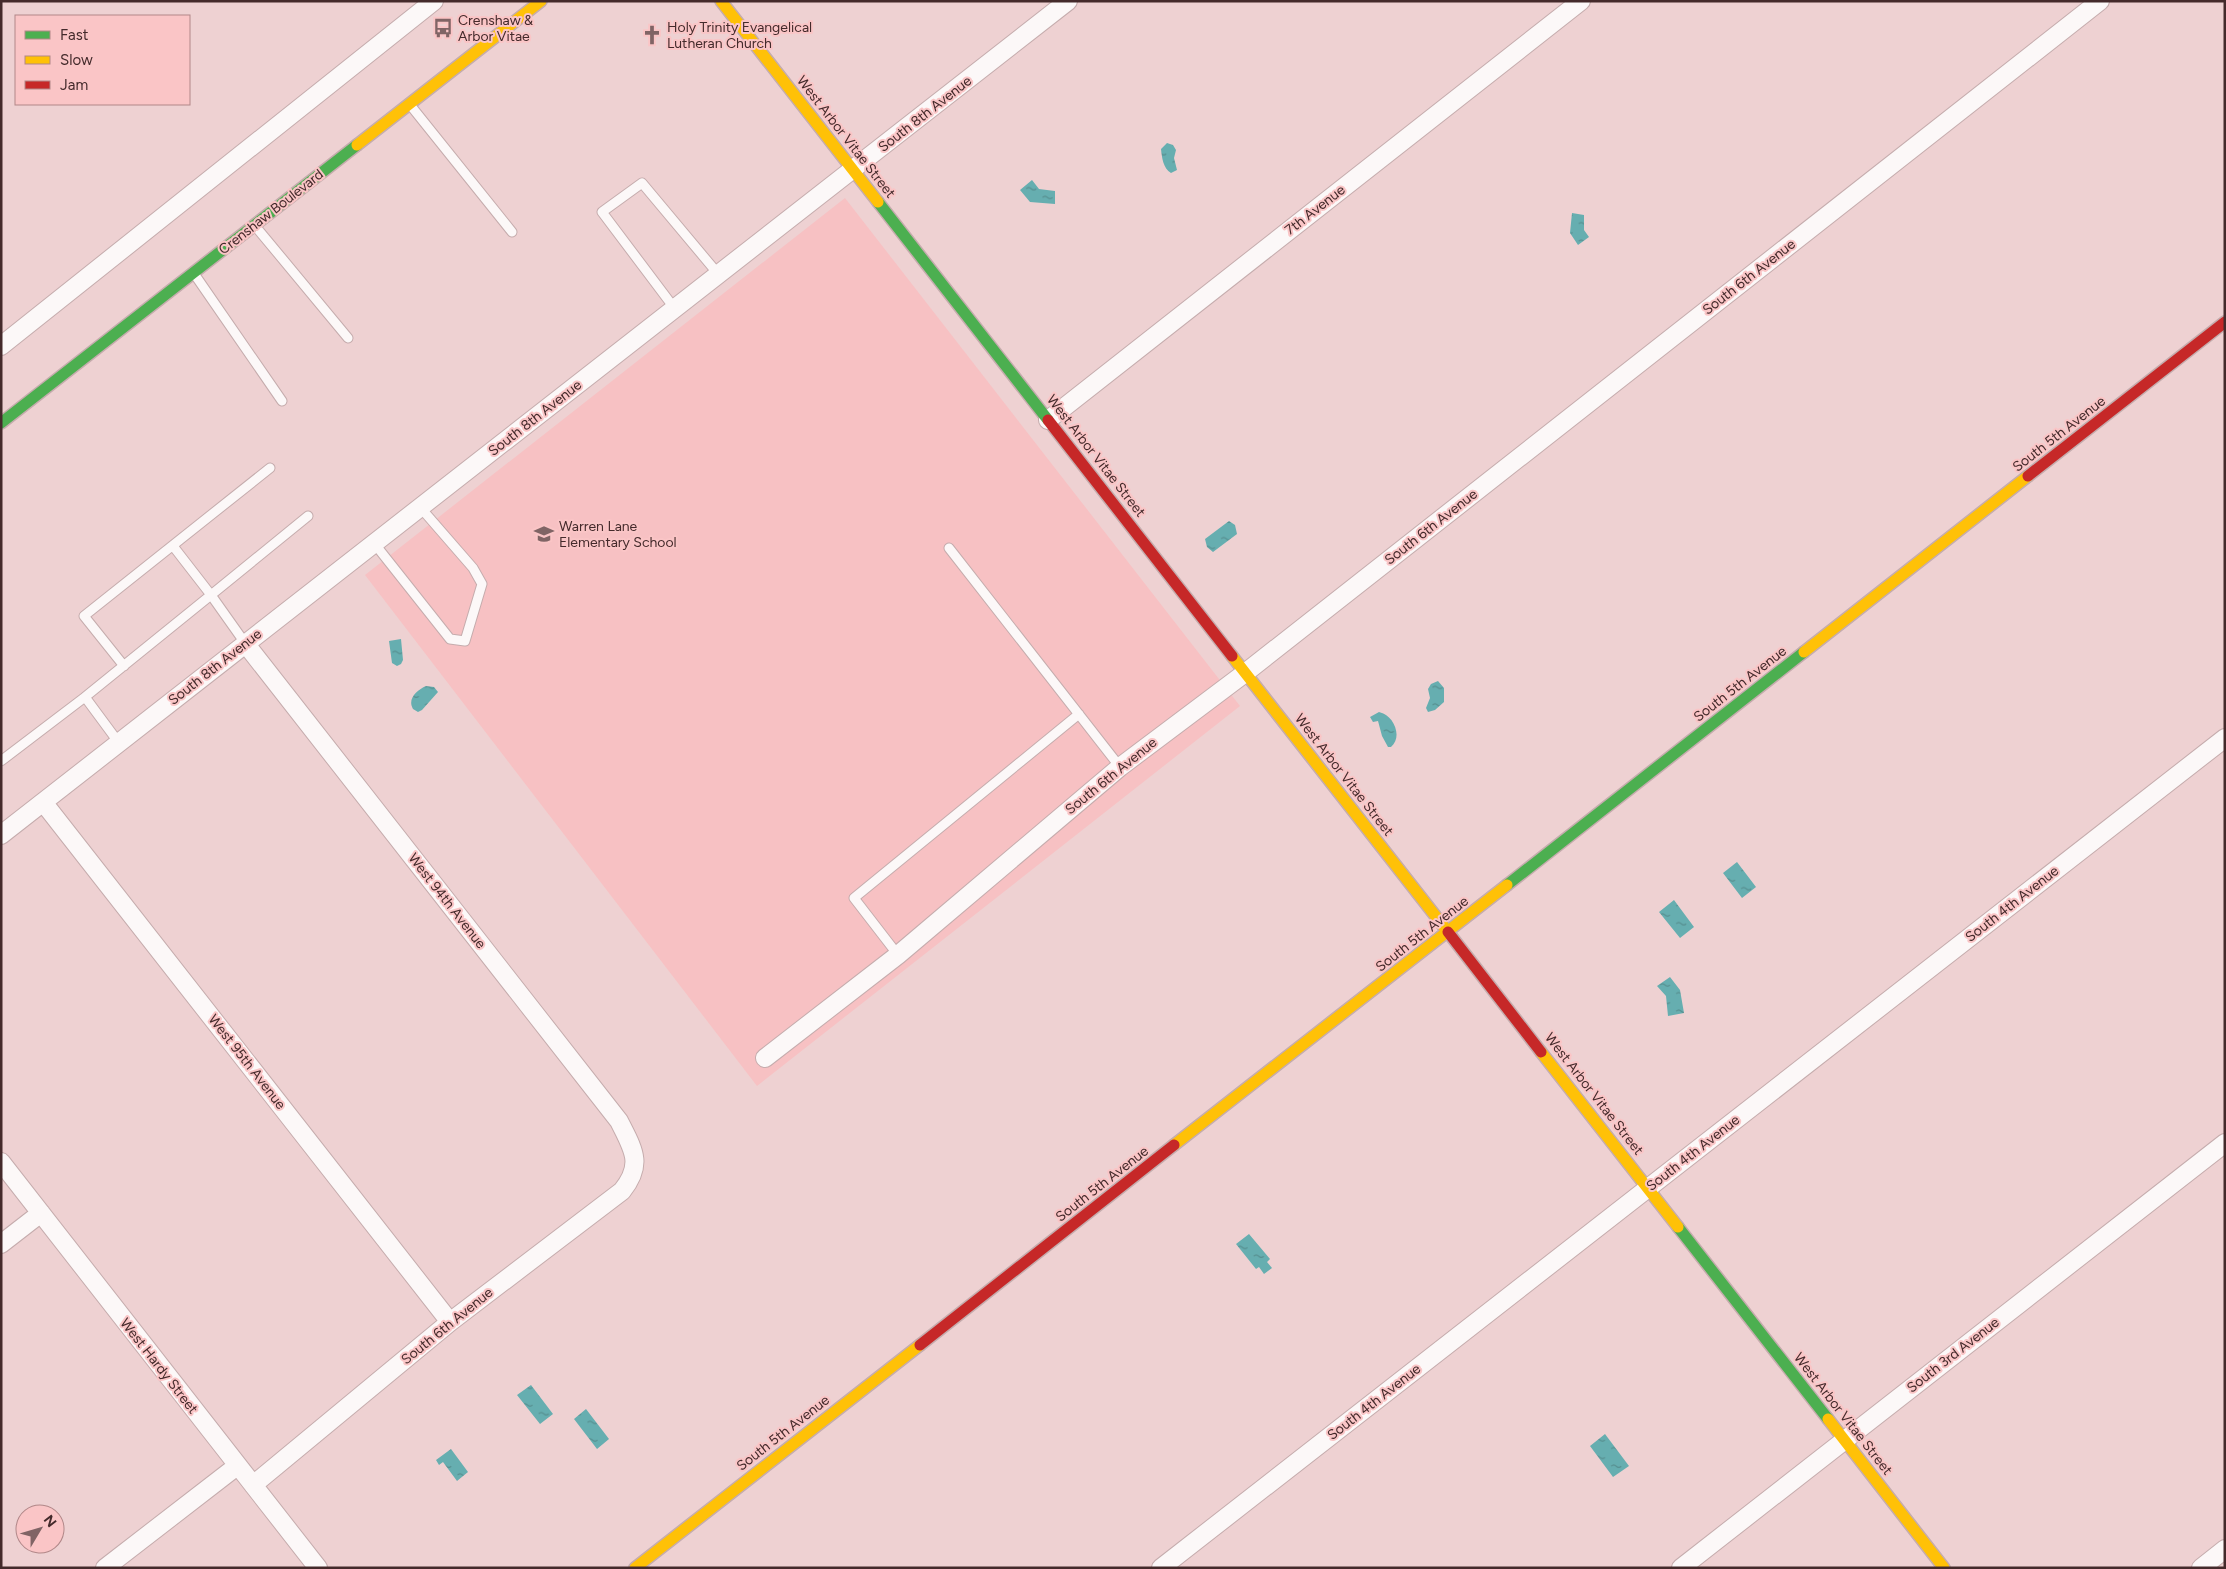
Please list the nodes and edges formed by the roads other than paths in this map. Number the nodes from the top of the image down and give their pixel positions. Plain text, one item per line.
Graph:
1 (434, 1) edge
2 (541, 1) edge
3 (721, 1) edge
4 (1068, 1) edge
5 (1581, 1) edge
6 (2100, 1) edge
7 (410, 104) junction
8 (852, 171) junction
9 (255, 225) junction
10 (512, 232) dead end
11 (193, 273) junction
12 (719, 275) junction
13 (675, 309) junction
14 (2225, 322) edge
15 (348, 338) dead end
16 (1, 346) edge
17 (282, 402) dead end
18 (1048, 420) junction
19 (1, 423) edge
20 (270, 468) dead end
21 (420, 507) junction
22 (308, 516) dead end
23 (374, 543) junction
24 (173, 546) junction
25 (950, 548) dead end
26 (211, 595) junction
27 (245, 643) junction
28 (124, 666) junction
29 (1245, 673) junction
30 (85, 697) junction
31 (1079, 714) junction
32 (2225, 738) edge
33 (119, 743) junction
34 (1, 761) edge
35 (1120, 767) junction
36 (43, 802) junction
37 (1, 836) edge
38 (1448, 932) junction
39 (898, 955) junction
40 (765, 1058) dead end
41 (2225, 1143) edge
42 (1, 1162) edge
43 (636, 1166) joint
44 (1648, 1188) junction
45 (40, 1213) junction
46 (1, 1244) edge
47 (450, 1322) junction
48 (1844, 1440) junction
49 (237, 1466) junction
50 (253, 1485) junction
51 (2225, 1549) edge
52 (105, 1568) edge
53 (318, 1568) edge
54 (635, 1568) edge
55 (1161, 1568) edge
56 (1681, 1568) edge
57 (1944, 1568) edge
58 (2201, 1568) edge

1 - 16 street
2 - 7 street, Crenshaw Boulevard
3 - 8 street, West Arbor Vitae Street
4 - 8 street, South 8th Avenue
5 - 18 street, 7th Avenue
6 - 29 street, South 6th Avenue
7 - 9 street, Crenshaw Boulevard
7 - 10 lane
8 - 12 street, South 8th Avenue
8 - 18 street, West Arbor Vitae Street
9 - 11 street, Crenshaw Boulevard
9 - 15 lane
11 - 17 lane
11 - 19 street, Crenshaw Boulevard
12 - 13 street, South 8th Avenue
12 - 13 lane
13 - 21 street, South 8th Avenue
14 - 38 street, South 5th Avenue
18 - 29 street, West Arbor Vitae Street
20 - 24 lane
21 - 23 street, South 8th Avenue
21 - 23 lane
22 - 26 lane
23 - 27 street, South 8th Avenue
24 - 26 lane
24 - 28 lane
25 - 31 lane
26 - 27 lane
26 - 28 lane
27 - 33 street, South 8th Avenue
27 - 43 street, West 94th Avenue
28 - 30 lane
29 - 35 street, South 6th Avenue
29 - 38 street, West Arbor Vitae Street
30 - 33 lane
30 - 34 lane
31 - 35 lane
31 - 39 lane
32 - 44 street, South 4th Avenue
33 - 36 street, South 8th Avenue
35 - 39 street, South 6th Avenue
36 - 37 street, South 8th Avenue
36 - 47 street, West 95th Avenue
38 - 44 street, West Arbor Vitae Street
38 - 54 street, South 5th Avenue
39 - 40 street, South 6th Avenue
41 - 48 street, South 3rd Avenue
42 - 45 street, West Hardy Street
43 - 47 street, South 6th Avenue
44 - 48 street, West Arbor Vitae Street
44 - 55 street, South 4th Avenue
45 - 46 street
45 - 49 street, West Hardy Street
47 - 50 street, South 6th Avenue
48 - 56 street, South 3rd Avenue
48 - 57 street, West Arbor Vitae Street
49 - 50 street, West Hardy Street
49 - 52 street
50 - 53 street, West Hardy Street
51 - 58 street

